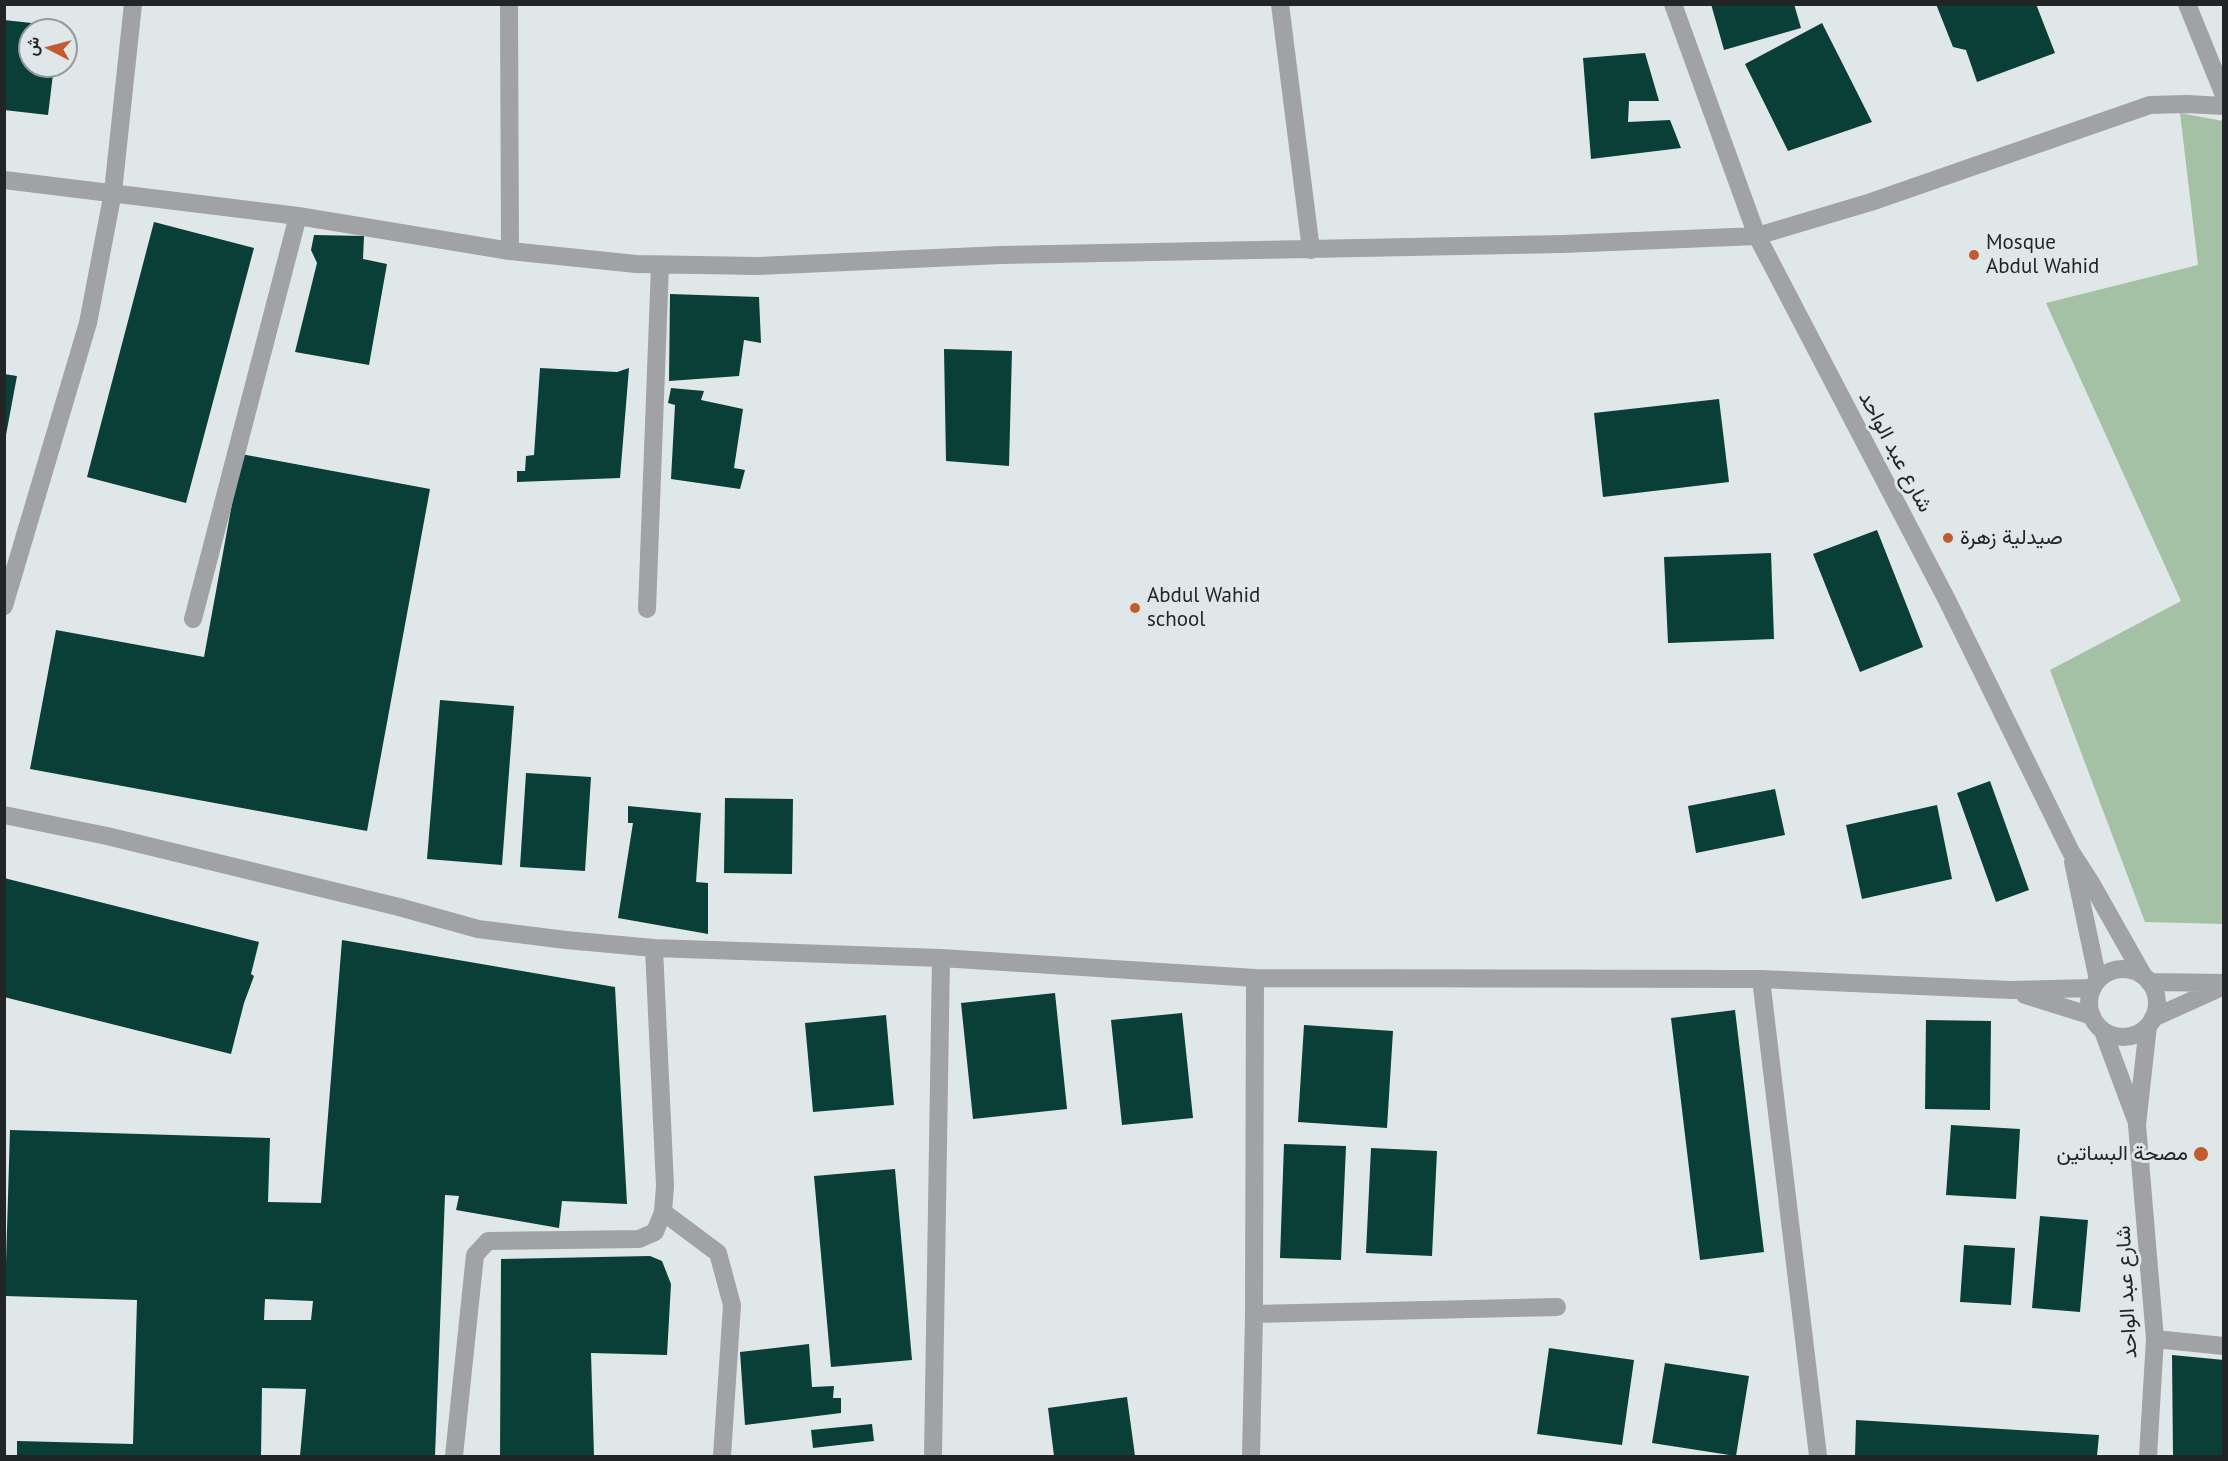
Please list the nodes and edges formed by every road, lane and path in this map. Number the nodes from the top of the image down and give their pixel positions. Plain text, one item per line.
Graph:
1 (133, 4) edge
2 (509, 4) edge
3 (1280, 4) edge
4 (1673, 4) edge
5 (2187, 4) edge
6 (2223, 95) edge
7 (2223, 106) edge
8 (4, 180) edge
9 (113, 192) junction
10 (298, 216) junction
11 (1757, 236) junction
12 (1311, 250) junction
13 (510, 251) junction
14 (660, 265) junction
15 (4, 606) edge
16 (647, 609) dead end
17 (193, 619) dead end
18 (4, 815) edge
19 (2071, 852) junction
20 (654, 948) junction
21 (941, 958) junction
22 (1255, 978) junction
23 (1761, 979) junction
24 (2146, 979) junction
25 (2096, 984) junction
26 (2223, 984) edge
27 (2011, 990) junction
28 (2092, 1016) junction
29 (2150, 1022) junction
30 (2103, 1031) junction
31 (2138, 1125) junction
32 (663, 1212) junction
33 (1557, 1307) dead end
34 (1254, 1314) junction
35 (2155, 1339) junction
36 (2223, 1346) edge
37 (454, 1456) edge
38 (722, 1456) edge
39 (933, 1456) edge
40 (1251, 1456) edge
41 (1818, 1456) edge
42 (2148, 1456) edge

1 - 9 street
2 - 13 street
3 - 12 street
4 - 11 street, شارع عبد الواحد
5 - 6 street
7 - 11 street
8 - 9 street
9 - 10 street
9 - 15 street
10 - 13 street
10 - 17 street
11 - 12 street
11 - 19 street, شارع عبد الواحد
12 - 14 street
13 - 14 street
14 - 16 street
18 - 20 street
19 - 24 street, شارع عبد الواحد
19 - 25 street, شارع عبد الواحد
20 - 21 street
20 - 32 street
21 - 22 street
21 - 39 street
22 - 23 street
22 - 34 street
23 - 27 street
23 - 41 street
24 - 25 street
24 - 26 street
24 - 29 street
25 - 27 street
25 - 28 street
26 - 29 street
27 - 28 street
28 - 30 street
29 - 30 street
29 - 31 street, شارع عبد الواحد
30 - 31 street, شارع عبد الواحد
31 - 35 street, شارع عبد الواحد
32 - 37 street
32 - 38 street
33 - 34 street
34 - 40 street
35 - 36 street
35 - 42 street, شارع عبد الواحد

